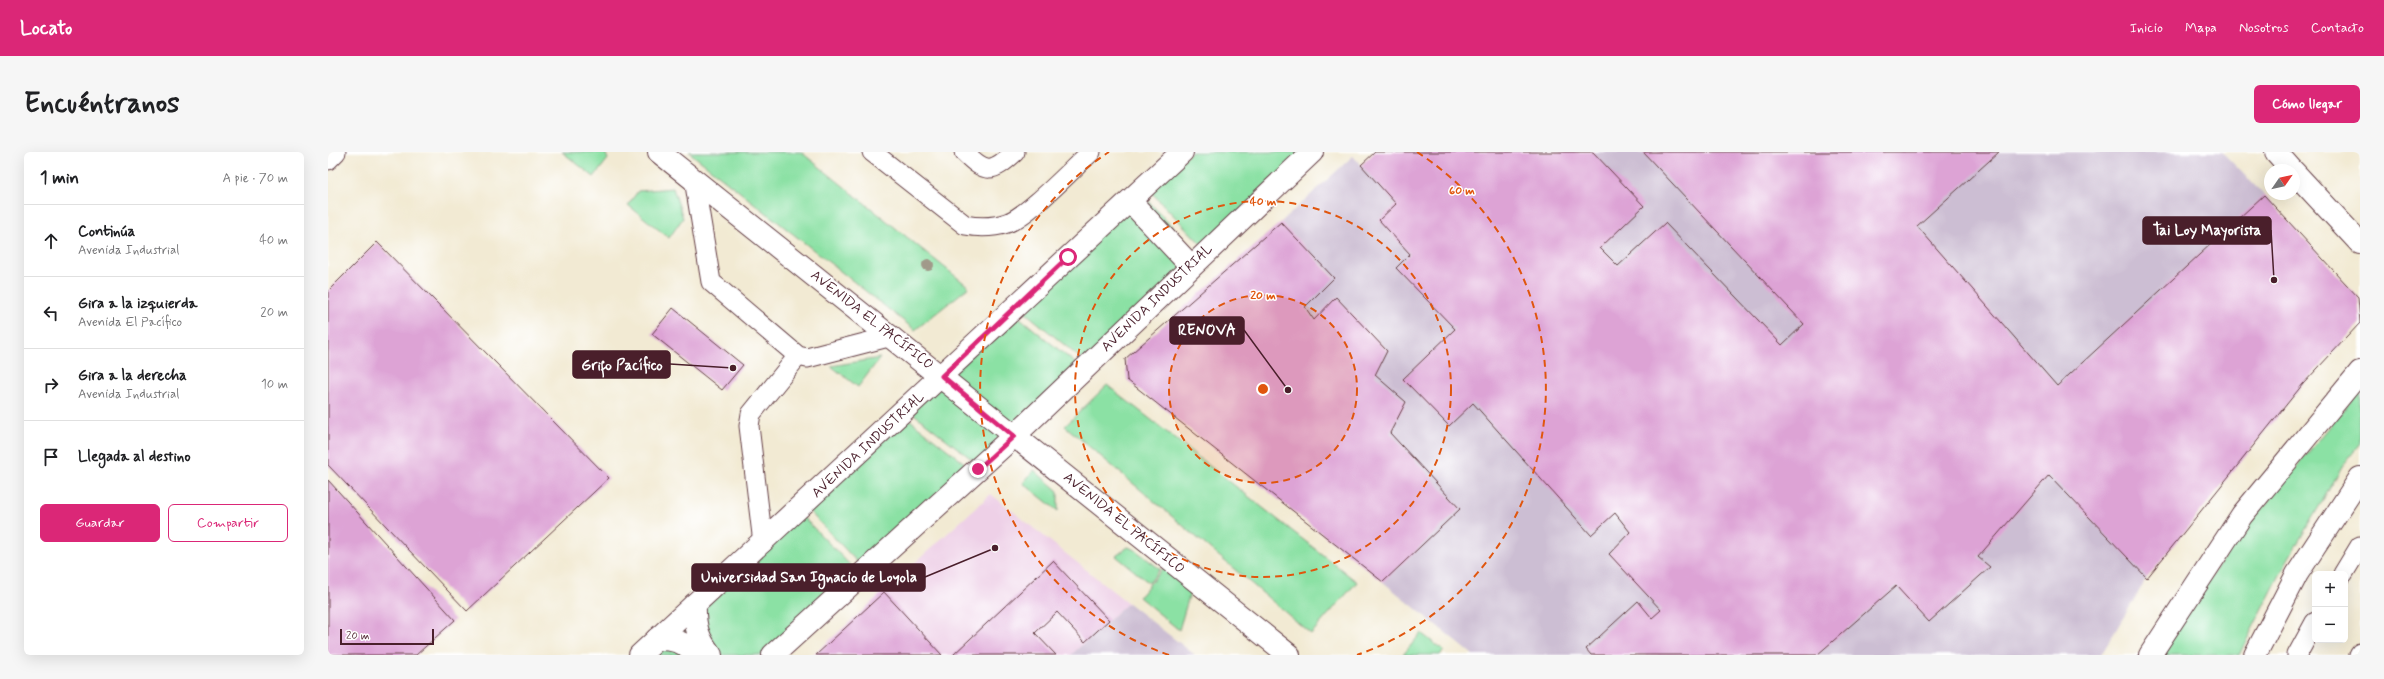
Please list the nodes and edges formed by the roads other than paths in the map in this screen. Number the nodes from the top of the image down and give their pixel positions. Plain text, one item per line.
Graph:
1 (336, 152) edge
2 (659, 152) edge
3 (872, 152) edge
4 (964, 152) edge
5 (1015, 152) edge
6 (1091, 152) edge
7 (1182, 152) edge
8 (1312, 152) edge
9 (2276, 152) edge
10 (328, 160) edge
11 (2287, 164) edge
12 (680, 166) edge
13 (2300, 179) edge
14 (1130, 201) junction
15 (2360, 243) edge
16 (1191, 266) junction
17 (892, 336) junction
18 (798, 356) junction
19 (2360, 372) edge
20 (942, 376) junction
21 (1014, 436) junction
22 (2360, 478) edge
23 (763, 543) junction
24 (2360, 546) edge
25 (2345, 571) edge
26 (695, 604) junction
27 (2312, 628) edge
28 (657, 639) junction
29 (640, 655) edge
30 (697, 655) edge
31 (711, 655) edge
32 (773, 655) edge
33 (1289, 655) edge
34 (2150, 655) edge
35 (2255, 655) edge
36 (2297, 655) edge

1 - 10 lane
2 - 12 main road, AVENIDA EL PACÍFICO
3 - 6 lane
4 - 5 lane
7 - 14 main road, AVENIDA INDUSTRIAL
8 - 16 main road, AVENIDA INDUSTRIAL
9 - 11 main road
12 - 17 main road, AVENIDA EL PACÍFICO
12 - 18 lane
13 - 15 main road
14 - 16 main road
14 - 20 main road, AVENIDA INDUSTRIAL
16 - 21 main road, AVENIDA INDUSTRIAL
17 - 18 lane
17 - 20 main road, AVENIDA EL PACÍFICO
18 - 23 lane
19 - 34 main road
20 - 21 main road, AVENIDA EL PACÍFICO
20 - 23 main road, AVENIDA INDUSTRIAL
21 - 32 main road, AVENIDA INDUSTRIAL
21 - 33 main road, AVENIDA EL PACÍFICO
22 - 35 main road
23 - 26 main road, AVENIDA INDUSTRIAL
24 - 25 lane
26 - 28 main road, AVENIDA INDUSTRIAL
26 - 31 main road
27 - 36 lane
28 - 29 main road, AVENIDA INDUSTRIAL
28 - 30 main road

